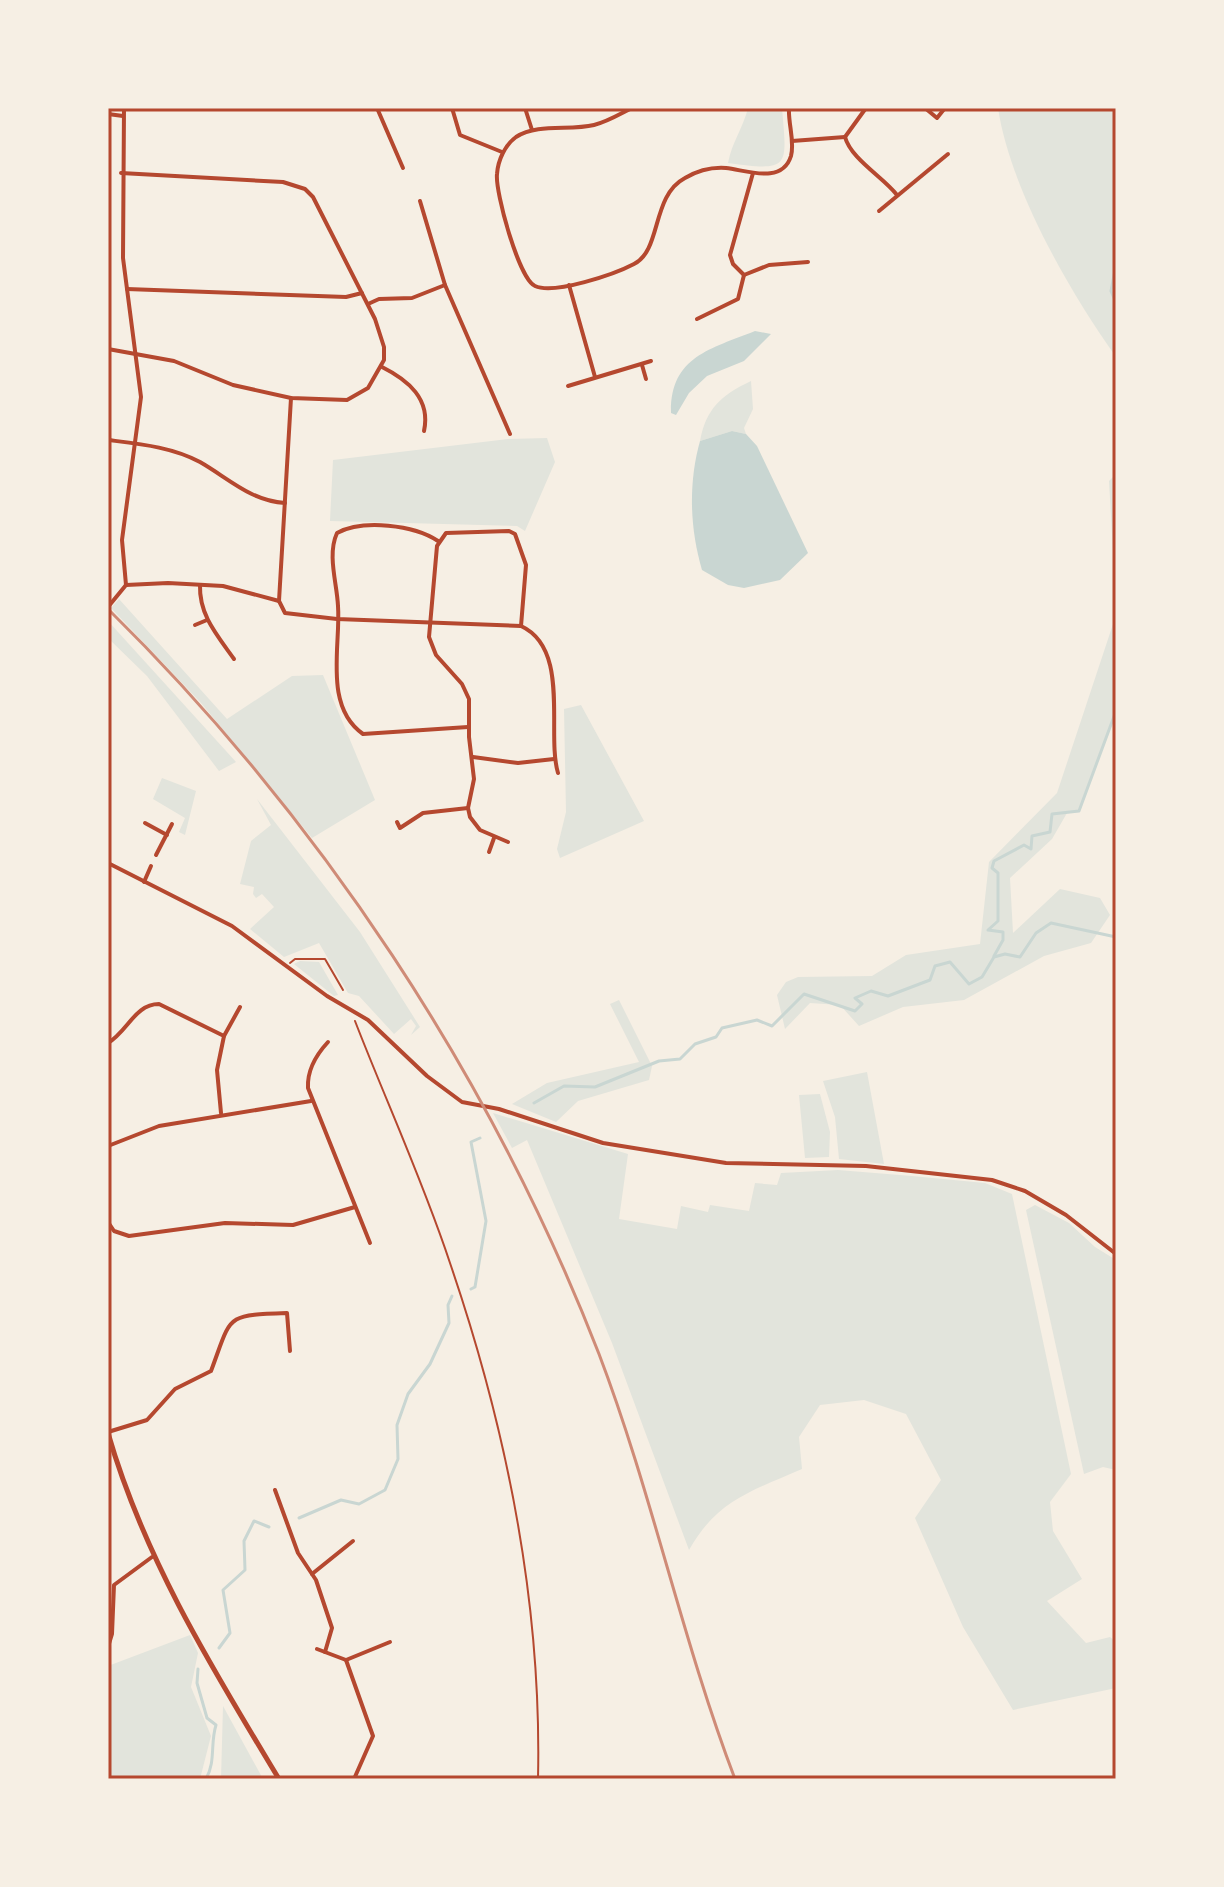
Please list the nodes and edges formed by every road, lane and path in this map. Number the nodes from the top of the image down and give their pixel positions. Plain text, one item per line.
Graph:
1 (124, 108) edge
2 (377, 108) edge
3 (452, 108) edge
4 (525, 108) edge
5 (632, 108) edge
6 (789, 108) edge
7 (866, 108) edge
8 (925, 108) edge
9 (945, 108) edge
10 (108, 114) edge
11 (123, 116) junction
12 (532, 130) junction
13 (845, 137) junction
14 (792, 141) junction
15 (502, 152) junction
16 (948, 154) dead end
17 (403, 168) dead end
18 (121, 173) junction
19 (753, 173) junction
20 (897, 195) junction
21 (420, 201) dead end
22 (879, 211) dead end
23 (808, 262) dead end
24 (744, 275) junction
25 (445, 285) junction
26 (569, 285) junction
27 (127, 289) junction
28 (362, 293) junction
29 (368, 304) junction
30 (697, 319) dead end
31 (108, 349) edge
32 (138, 356) junction
33 (651, 361) dead end
34 (642, 365) junction
35 (382, 367) junction
36 (595, 377) junction
37 (646, 379) dead end
38 (568, 386) dead end
39 (291, 398) junction
40 (424, 431) dead end
41 (510, 434) dead end
42 (108, 440) edge
43 (134, 443) junction
44 (285, 503) junction
45 (438, 541) junction
46 (126, 585) junction
47 (200, 585) junction
48 (279, 601) junction
49 (108, 607) edge
50 (337, 619) junction
51 (207, 620) junction
52 (429, 623) junction
53 (195, 625) dead end
54 (521, 626) junction
55 (234, 659) dead end
56 (468, 727) junction
57 (473, 757) junction
58 (554, 759) junction
59 (558, 773) dead end
60 (468, 808) junction
61 (397, 822) dead end
62 (145, 823) dead end
63 (172, 824) dead end
64 (167, 835) junction
65 (494, 838) junction
66 (508, 842) dead end
67 (489, 852) dead end
68 (156, 855) dead end
69 (108, 863) edge
70 (151, 866) dead end
71 (144, 882) junction
72 (286, 966) junction
73 (343, 990) dead end
74 (240, 1007) dead end
75 (355, 1021) dead end
76 (224, 1036) junction
77 (328, 1042) dead end
78 (108, 1043) edge
79 (311, 1101) junction
80 (221, 1113) junction
81 (108, 1146) edge
82 (355, 1207) junction
83 (108, 1222) edge
84 (370, 1243) dead end
85 (1116, 1254) edge
86 (290, 1351) dead end
87 (108, 1433) edge
88 (275, 1490) dead end
89 (353, 1541) dead end
90 (152, 1557) junction
91 (312, 1574) junction
92 (110, 1590) edge
93 (390, 1642) dead end
94 (108, 1647) edge
95 (317, 1649) dead end
96 (325, 1652) junction
97 (346, 1660) junction
98 (279, 1779) edge
99 (354, 1779) edge
100 (538, 1779) edge

1 - 11 street
2 - 17 street
3 - 15 street
4 - 12 street
5 - 12 street
6 - 14 street
7 - 13 street
8 - 9 street
10 - 11 street
11 - 18 street
12 - 15 street
13 - 14 street
13 - 20 street
14 - 19 street
15 - 26 street
16 - 20 street
18 - 27 street
18 - 28 street
19 - 24 street
19 - 26 street
20 - 22 street
21 - 25 street
23 - 24 street
24 - 30 street
25 - 29 street
25 - 41 street
26 - 36 street
27 - 28 street
27 - 32 street
28 - 29 street
29 - 35 street
31 - 32 street
32 - 39 street
32 - 43 street
33 - 34 street
34 - 36 street
34 - 37 street
35 - 39 street
35 - 40 street
36 - 38 street
39 - 44 street
42 - 43 street
43 - 44 street
43 - 46 street
44 - 48 street
45 - 50 street
45 - 52 street
45 - 54 street
46 - 47 street
46 - 49 street
47 - 48 street
47 - 51 street
48 - 50 street
50 - 52 street
50 - 56 street
51 - 53 street
51 - 55 street
52 - 54 street
52 - 56 street
54 - 58 street
56 - 57 street
57 - 58 street
57 - 60 street
58 - 59 street
60 - 61 street
60 - 65 street
62 - 64 street
63 - 64 street
64 - 68 street
65 - 66 street
65 - 67 street
69 - 71 street
70 - 71 street
71 - 72 street
72 - 73 path
72 - 85 street
74 - 76 street
75 - 100 path
76 - 78 street
76 - 80 street
77 - 79 street
79 - 80 street
79 - 82 street
80 - 81 street
82 - 83 street
82 - 84 street
86 - 87 street
87 - 90 street
88 - 91 street
89 - 91 street
90 - 92 street
90 - 98 street
91 - 96 street
92 - 94 street
93 - 97 street
95 - 96 street
96 - 97 street
97 - 99 street

